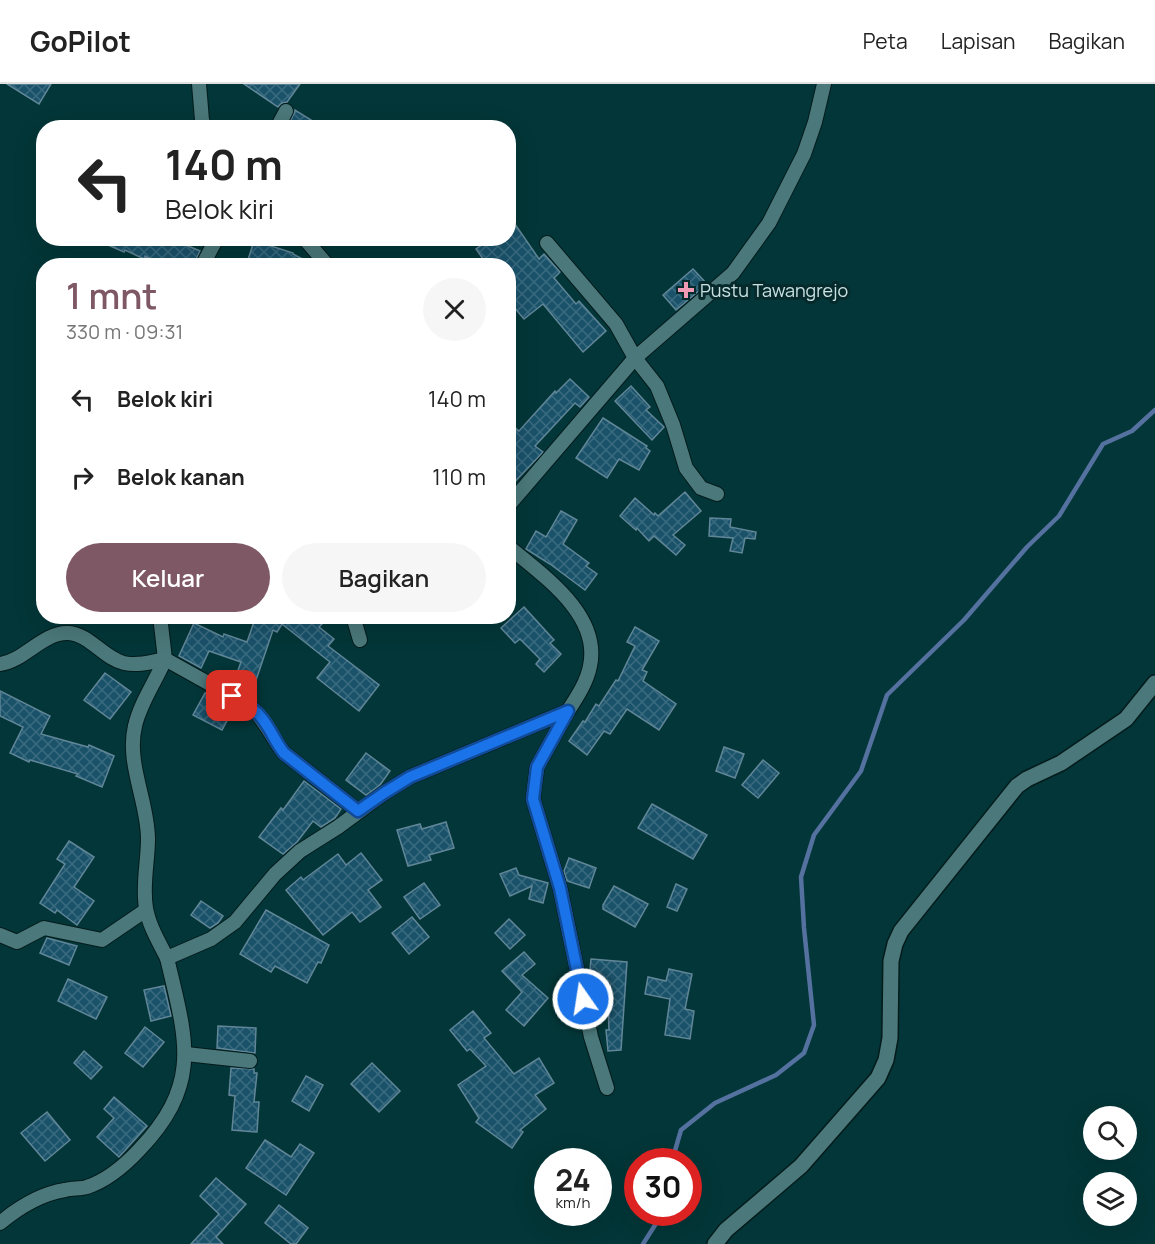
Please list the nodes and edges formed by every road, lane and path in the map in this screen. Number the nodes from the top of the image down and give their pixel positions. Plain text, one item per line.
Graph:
1 (198, 84) edge
2 (824, 84) edge
3 (286, 111) dead end
4 (202, 120) edge
5 (281, 120) edge
6 (547, 243) dead end
7 (311, 246) edge
8 (321, 258) edge
9 (635, 358) junction
10 (717, 494) dead end
11 (516, 497) edge
12 (516, 553) edge
13 (161, 624) edge
14 (355, 624) edge
15 (360, 640) dead end
16 (165, 659) junction
17 (0, 664) edge
18 (1155, 683) edge
19 (568, 711) junction
20 (358, 811) junction
21 (146, 910) junction
22 (0, 936) edge
23 (167, 958) junction
24 (186, 1054) junction
25 (250, 1061) dead end
26 (607, 1088) dead end
27 (0, 1223) edge
28 (715, 1244) edge

1 - 4 street
2 - 9 street
3 - 5 street
6 - 9 street
7 - 8 street
9 - 10 street
9 - 11 street
12 - 19 street
13 - 16 street
14 - 15 street
16 - 17 street
16 - 20 street
16 - 21 street
18 - 28 main road
19 - 20 street
19 - 26 street
20 - 23 street
21 - 22 street
21 - 23 street
23 - 24 street
24 - 25 street
24 - 27 street

